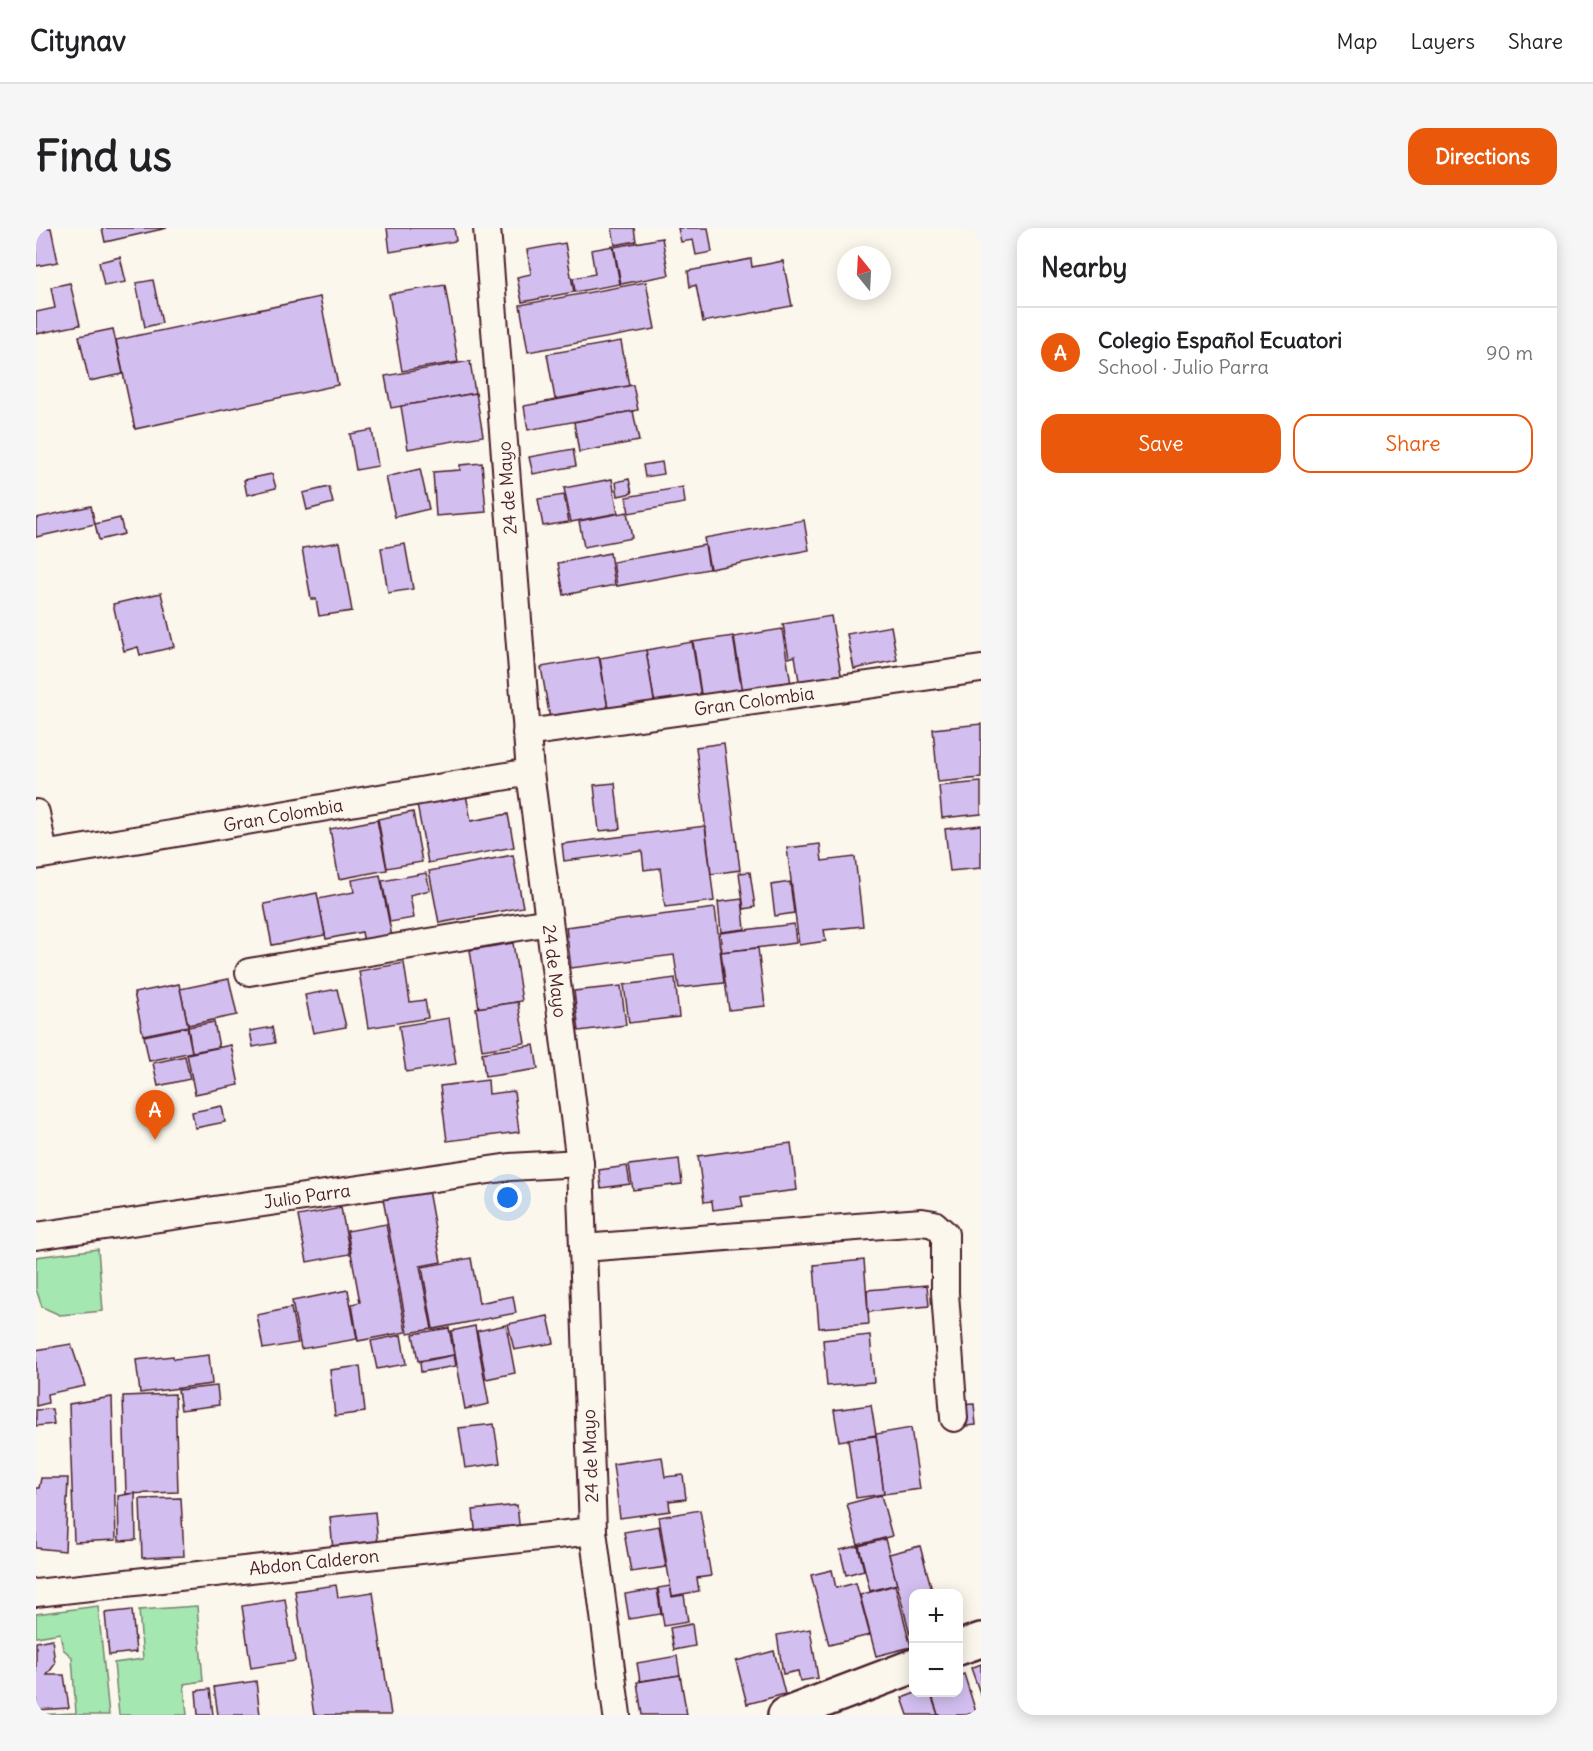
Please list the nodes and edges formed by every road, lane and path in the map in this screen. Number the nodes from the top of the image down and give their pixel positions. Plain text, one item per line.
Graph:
1 (487, 228) edge
2 (981, 669) edge
3 (526, 734) junction
4 (530, 772) junction
5 (36, 813) edge
6 (40, 855) edge
7 (549, 922) junction
8 (249, 972) dead end
9 (580, 1163) junction
10 (36, 1236) edge
11 (583, 1248) junction
12 (954, 1418) dead end
13 (593, 1531) junction
14 (36, 1593) edge
15 (981, 1640) edge
16 (963, 1646) edge
17 (909, 1668) edge
18 (617, 1715) edge
19 (785, 1715) edge

1 - 3 street, 24 de Mayo
2 - 3 street, Gran Colombia
3 - 4 street, 24 de Mayo
4 - 6 street, Gran Colombia
4 - 7 street, 24 de Mayo
5 - 6 street
7 - 8 street
7 - 9 street, 24 de Mayo
9 - 10 street, Julio Parra
9 - 11 street, 24 de Mayo
11 - 12 street
11 - 13 street, 24 de Mayo
13 - 14 street, Abdon Calderon
13 - 18 street, 24 de Mayo
15 - 16 street
17 - 19 street

